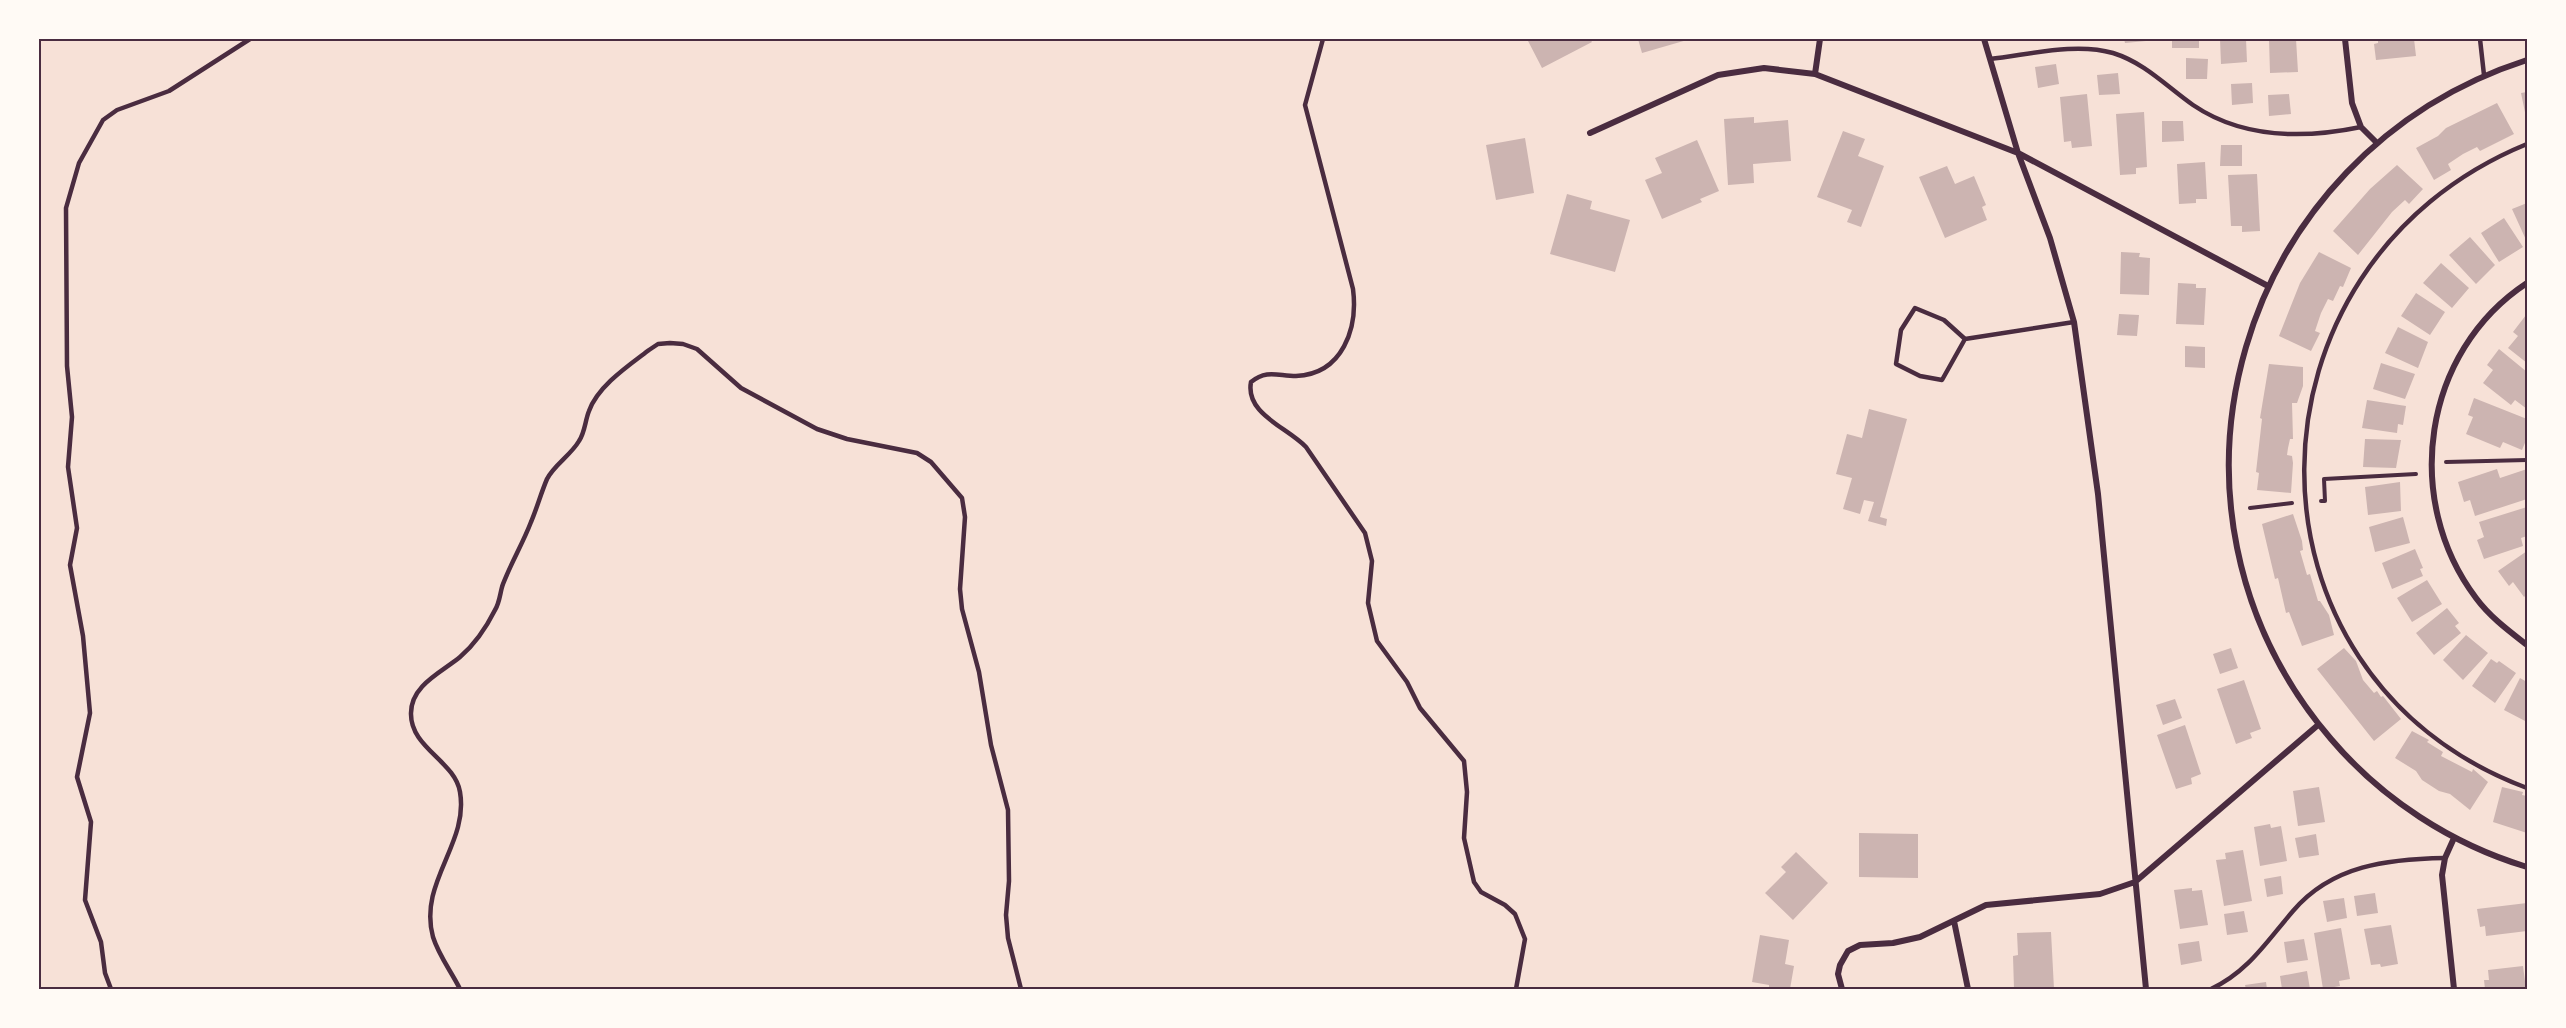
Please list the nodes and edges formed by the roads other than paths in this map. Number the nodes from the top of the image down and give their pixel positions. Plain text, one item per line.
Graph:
1 (250, 39) edge
2 (1323, 39) edge
3 (1820, 39) edge
4 (1984, 39) edge
5 (2345, 39) edge
6 (2480, 39) edge
7 (1989, 60) junction
8 (2527, 60) edge
9 (1815, 74) junction
10 (2484, 75) junction
11 (2361, 127) junction
12 (1590, 133) dead end
13 (2377, 143) junction
14 (2527, 144) edge
15 (2018, 153) junction
16 (2527, 283) edge
17 (2268, 286) junction
18 (2073, 322) junction
19 (1965, 339) junction
20 (2527, 645) edge
21 (2318, 724) junction
22 (2527, 788) edge
23 (2454, 838) junction
24 (2445, 858) junction
25 (2527, 867) edge
26 (2134, 882) junction
27 (1954, 921) junction
28 (111, 989) edge
29 (460, 989) edge
30 (1021, 989) edge
31 (1516, 989) edge
32 (1842, 989) edge
33 (1968, 989) edge
34 (2146, 989) edge
35 (2211, 989) edge
36 (2454, 989) edge

1 - 28 lane
2 - 31 lane
3 - 9 street
4 - 7 street
5 - 11 street
6 - 10 lane
7 - 11 lane
7 - 15 street
8 - 10 street
9 - 12 street
9 - 15 street
10 - 13 street
11 - 13 street
13 - 17 street
14 - 22 lane
15 - 17 street
15 - 18 street
16 - 20 street
17 - 21 street
18 - 19 lane
18 - 26 street
19 - 19 lane
21 - 23 street
21 - 26 street
23 - 24 street
23 - 25 street
24 - 35 lane
24 - 36 street
26 - 27 street
26 - 34 street
27 - 32 street
27 - 33 street
29 - 30 lane

